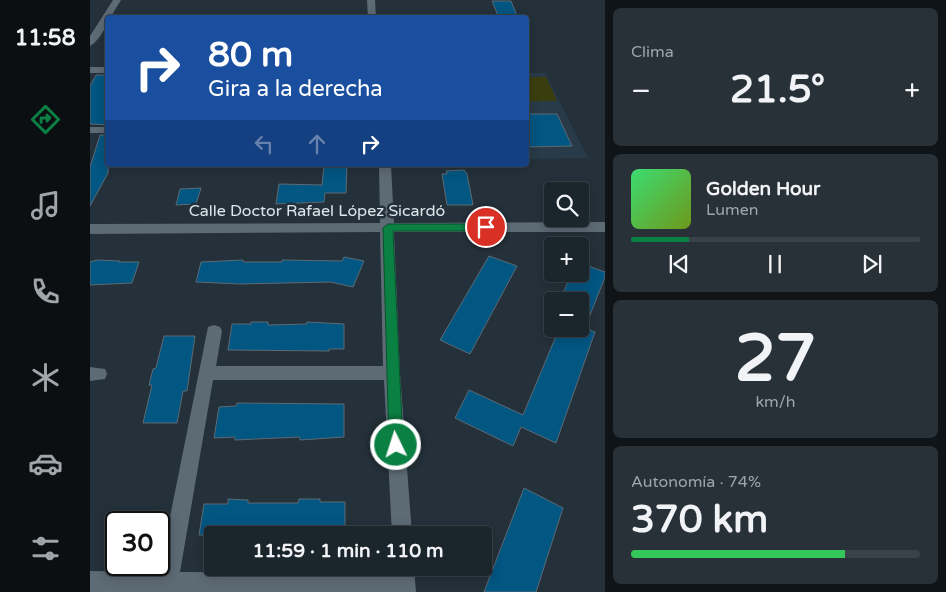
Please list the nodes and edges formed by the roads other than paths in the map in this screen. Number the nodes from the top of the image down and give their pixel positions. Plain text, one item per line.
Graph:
1 (117, 0) edge
2 (371, 0) edge
3 (109, 15) edge
4 (372, 15) edge
5 (90, 22) edge
6 (105, 22) edge
7 (90, 43) edge
8 (90, 70) edge
9 (105, 70) edge
10 (90, 130) edge
11 (105, 130) edge
12 (385, 167) edge
13 (605, 227) edge
14 (388, 228) junction
15 (90, 229) edge
16 (214, 331) dead end
17 (207, 373) junction
18 (392, 373) junction
19 (401, 526) edge
20 (405, 581) edge
21 (90, 582) edge
22 (167, 586) edge

1 - 3 street
2 - 4 street
5 - 6 street
6 - 7 street
8 - 9 street
10 - 11 street
12 - 14 street
13 - 14 street, Calle Doctor Rafael López Sicardó
14 - 15 street, Calle Doctor Rafael López Sicardó
14 - 18 street
16 - 17 street
17 - 18 street
17 - 22 street
18 - 19 street
20 - 22 street
21 - 22 street

